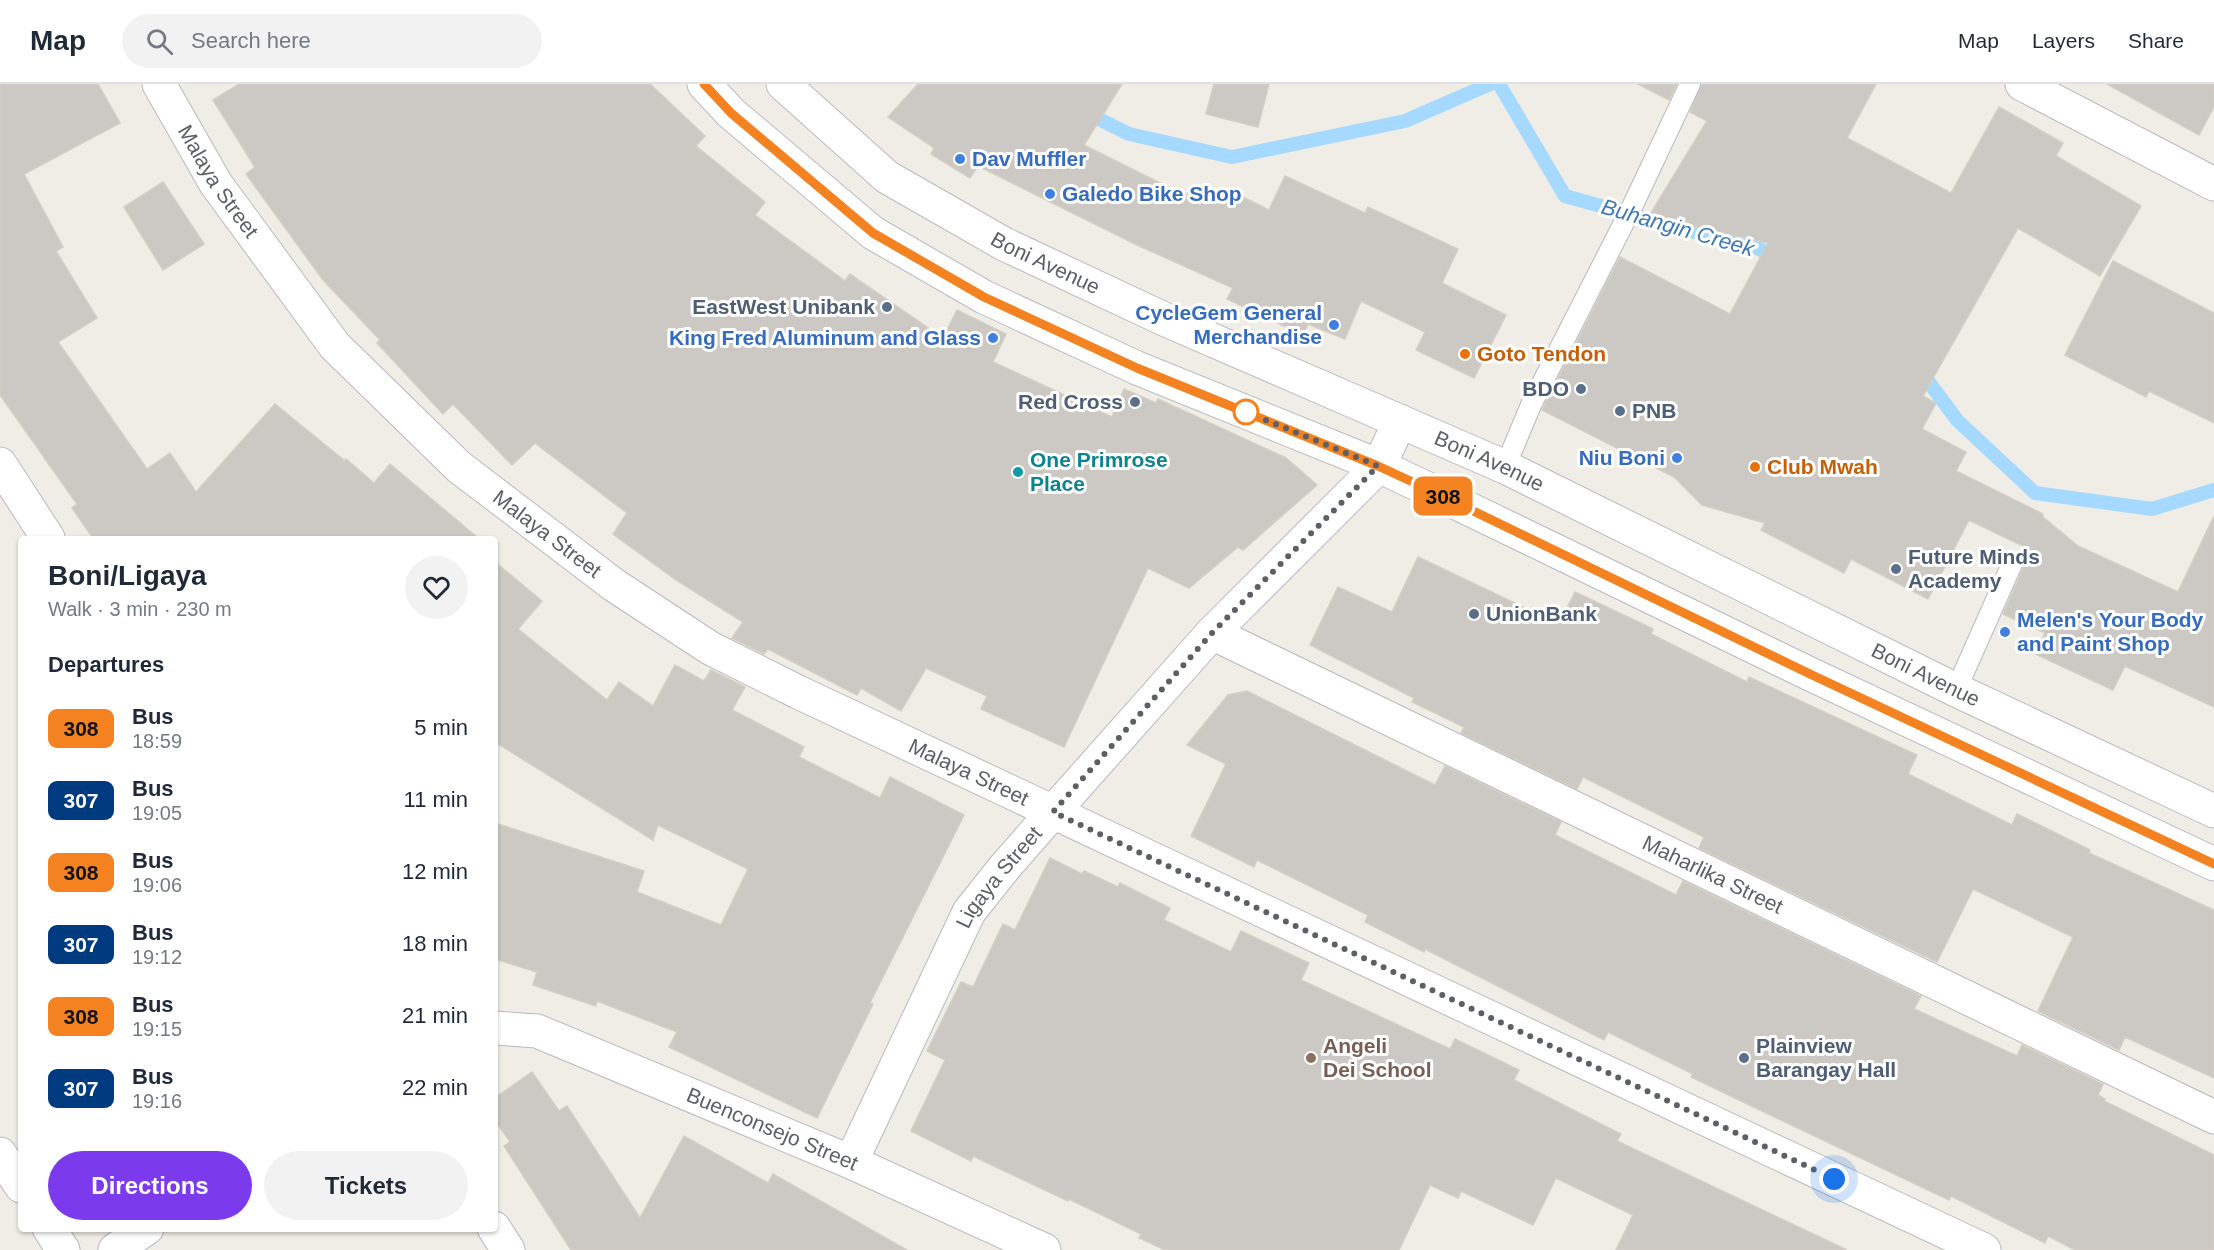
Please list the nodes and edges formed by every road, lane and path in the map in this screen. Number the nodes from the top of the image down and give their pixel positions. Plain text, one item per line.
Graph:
1 (159, 84) edge
2 (704, 84) edge
3 (783, 84) edge
4 (1690, 84) edge
5 (2022, 84) edge
6 (2214, 184) edge
7 (1400, 421) junction
8 (0, 464) edge
9 (1378, 466) junction
10 (1504, 467) junction
11 (47, 536) edge
12 (2012, 564) dead end
13 (1212, 633) junction
14 (1956, 690) junction
15 (2214, 811) edge
16 (1053, 812) junction
17 (2214, 864) edge
18 (498, 1028) edge
19 (2214, 1117) edge
20 (0, 1154) edge
21 (852, 1162) junction
22 (18, 1181) edge
23 (52, 1232) edge
24 (141, 1232) edge
25 (497, 1232) edge
26 (63, 1250) edge
27 (115, 1250) edge
28 (508, 1250) edge
29 (1044, 1250) edge
30 (1984, 1250) edge

1 - 16 street, Malaya Street
2 - 9 street
3 - 7 street, Boni Avenue
4 - 10 lane
5 - 6 street
7 - 9 street, Ligaya Street
7 - 10 street, Boni Avenue
8 - 11 street
9 - 13 street, Ligaya Street
9 - 17 street
10 - 14 street, Boni Avenue
12 - 14 lane
13 - 16 street, Ligaya Street
13 - 19 street, Maharlika Street
14 - 15 street, Boni Avenue
16 - 21 street, Ligaya Street
16 - 30 street, Malaya Street
18 - 21 street, Buenconsejo Street
20 - 22 street
21 - 29 street, Buenconsejo Street
23 - 26 street
24 - 27 street
25 - 28 street

